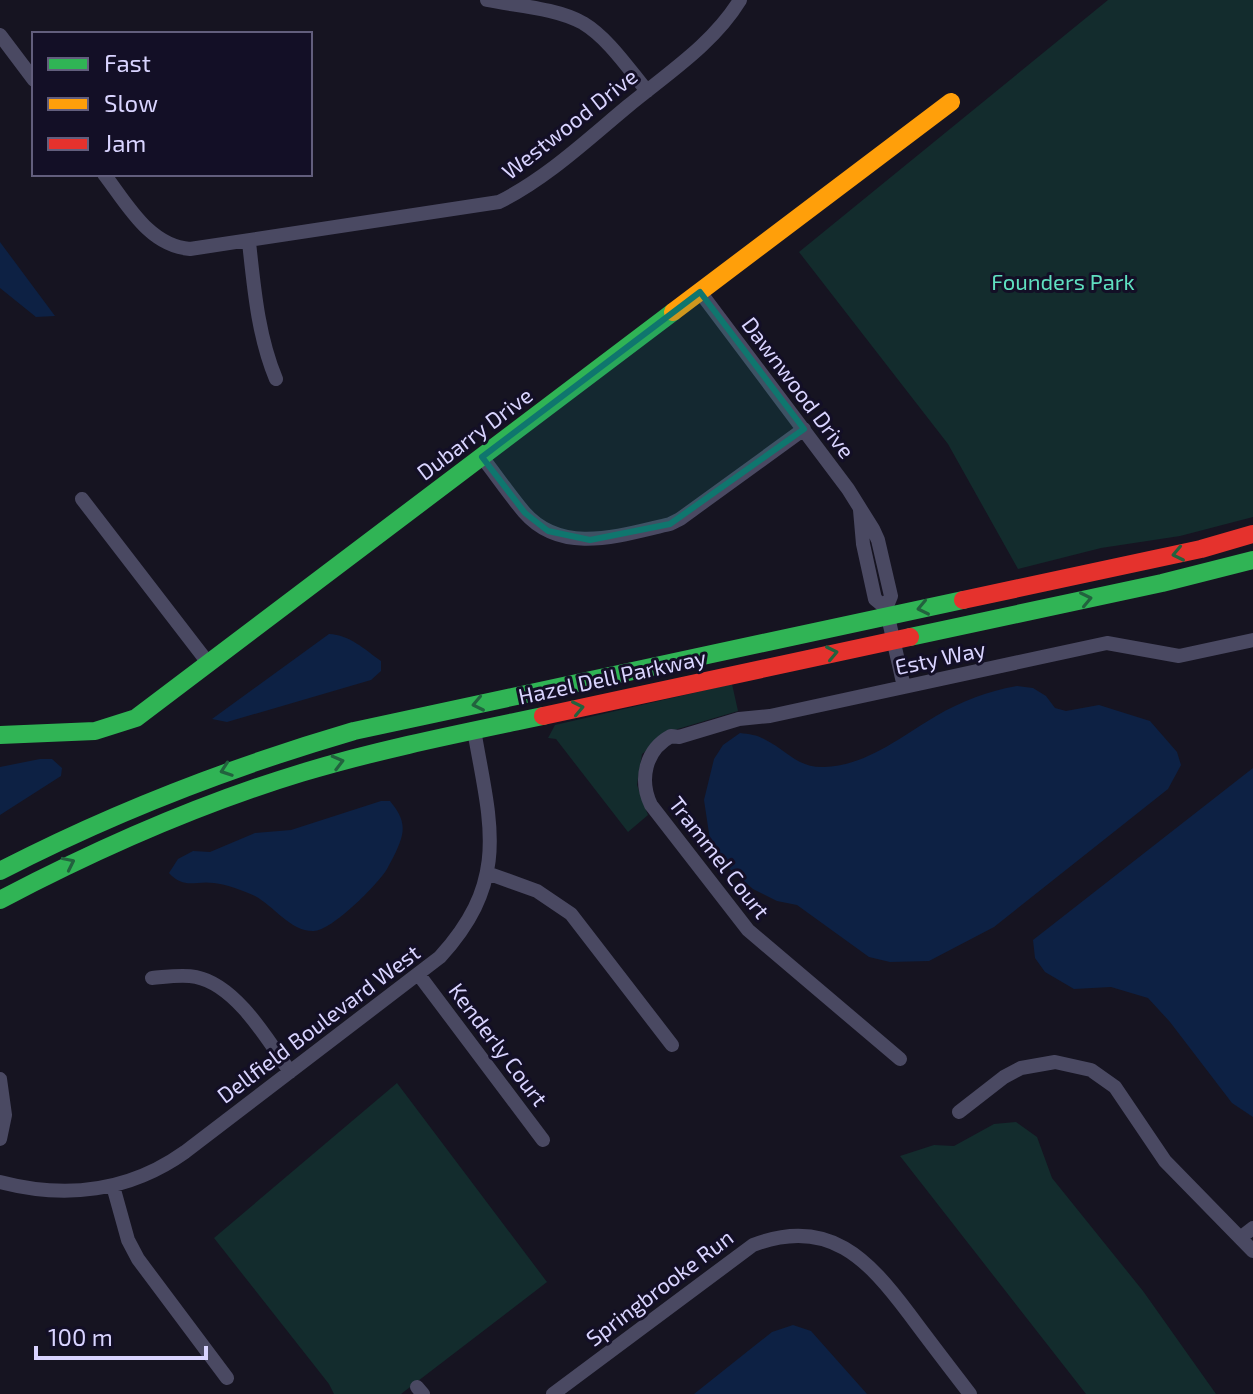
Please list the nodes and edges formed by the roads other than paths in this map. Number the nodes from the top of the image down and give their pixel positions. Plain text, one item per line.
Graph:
1 (487, 0) edge
2 (740, 0) edge
3 (0, 35) edge
4 (32, 77) edge
5 (647, 91) junction
6 (951, 102) dead end
7 (106, 176) edge
8 (249, 242) junction
9 (700, 292) junction
10 (276, 379) dead end
11 (804, 429) junction
12 (482, 457) junction
13 (82, 499) dead end
14 (1253, 534) edge
15 (1253, 560) edge
16 (887, 612) junction
17 (893, 640) junction
18 (1253, 640) edge
19 (209, 664) junction
20 (904, 687) junction
21 (474, 730) junction
22 (0, 735) edge
23 (649, 760) joint
24 (0, 871) edge
25 (487, 873) junction
26 (0, 900) edge
27 (419, 975) junction
28 (152, 978) dead end
29 (672, 1045) dead end
30 (900, 1059) dead end
31 (290, 1072) junction
32 (0, 1079) edge
33 (959, 1112) dead end
34 (0, 1139) edge
35 (543, 1140) dead end
36 (0, 1182) edge
37 (113, 1186) junction
38 (1253, 1228) edge
39 (1240, 1238) junction
40 (1253, 1251) edge
41 (227, 1378) dead end
42 (553, 1394) edge
43 (970, 1394) edge

1 - 5 street
2 - 5 street, Westwood Drive
3 - 4 street
5 - 8 street, Westwood Drive
6 - 9 main road, Dubarry Drive
7 - 8 street, Westwood Drive
8 - 10 street
9 - 11 street, Dawnwood Drive
9 - 12 main road, Dubarry Drive
11 - 12 street
11 - 16 street, Dawnwood Drive
12 - 19 main road, Dubarry Drive
13 - 19 street
14 -> 16 main road, Hazel Dell Parkway
17 -> 15 main road, Hazel Dell Parkway
16 - 17 street, Dawnwood Drive
16 -> 24 main road, Hazel Dell Parkway
17 - 20 street, Dawnwood Drive
21 -> 17 main road, Hazel Dell Parkway
18 - 20 street, Esty Way
19 - 22 main road, Dubarry Drive
20 - 23 street, Esty Way
21 - 25 street, Dellfield Boulevard West
26 -> 21 main road, Hazel Dell Parkway
23 - 30 street, Trammel Court
25 - 27 street, Dellfield Boulevard West
25 - 29 street
27 - 31 street, Dellfield Boulevard West
27 - 35 street, Kenderly Court
28 - 31 street
31 - 37 street, Dellfield Boulevard West
32 - 34 street
33 - 39 street
36 - 37 street, Dellfield Boulevard West
37 - 41 street
38 - 39 street
39 - 40 street
42 - 43 street, Springbrooke Run

